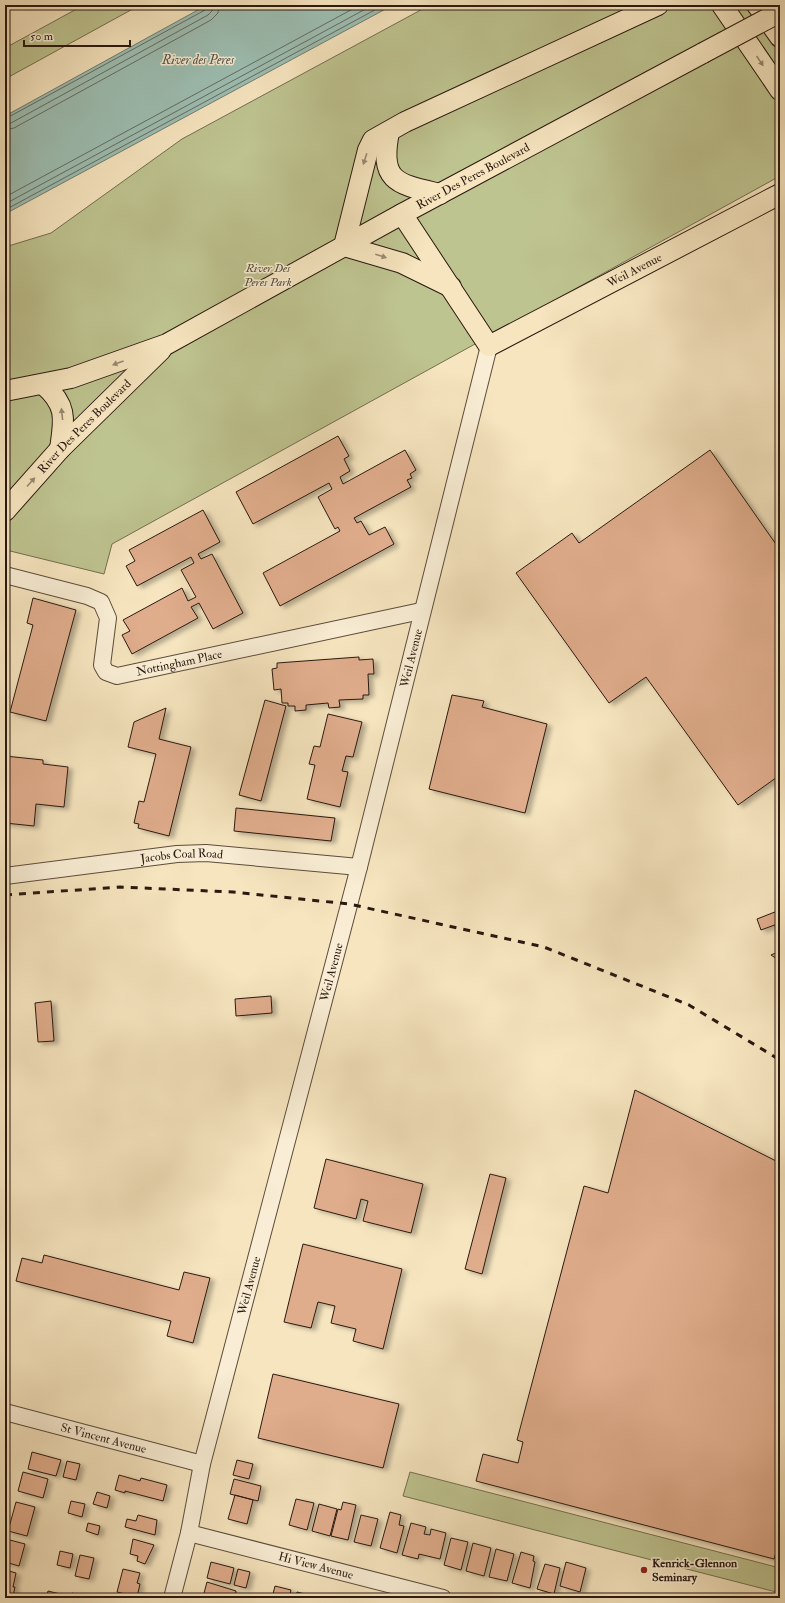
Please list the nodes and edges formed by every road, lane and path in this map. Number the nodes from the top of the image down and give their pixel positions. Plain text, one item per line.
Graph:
1 (658, 5) edge
2 (722, 5) edge
3 (757, 5) edge
4 (780, 12) edge
5 (780, 37) edge
6 (780, 90) edge
7 (389, 132) junction
8 (440, 194) junction
9 (780, 194) edge
10 (402, 214) junction
11 (344, 246) junction
12 (451, 287) junction
13 (167, 344) junction
14 (489, 346) junction
15 (44, 385) junction
16 (5, 391) edge
17 (60, 449) junction
18 (5, 511) edge
19 (5, 575) edge
20 (421, 611) junction
21 (358, 867) junction
22 (5, 876) edge
23 (5, 1412) edge
24 (202, 1464) junction
25 (189, 1533) junction
26 (172, 1598) edge
27 (443, 1598) edge

1 - 7 main road
2 -> 6 main road
3 - 5 main road
4 - 8 main road, River Des Peres Boulevard, bridge
7 - 8 main road
7 -> 11 main road
8 - 10 main road, River Des Peres Boulevard
9 - 14 main road, Weil Avenue
10 - 11 main road, River Des Peres Boulevard
10 - 12 main road
11 -> 12 main road
11 - 13 main road, River Des Peres Boulevard
12 - 14 main road
13 -> 15 main road, River Des Peres Boulevard
13 - 17 main road, River Des Peres Boulevard
14 - 20 street, Weil Avenue
15 - 16 main road, River Des Peres Boulevard
17 -> 15 main road
18 -> 17 main road, River Des Peres Boulevard
19 - 20 street, Nottingham Place
20 - 21 street, Weil Avenue
21 - 22 street, Jacobs Coal Road
21 - 24 street, Weil Avenue
23 - 24 street, St Vincent Avenue
24 - 25 street, Weil Avenue
25 - 26 street, Weil Avenue
25 - 27 street, Hi View Avenue

